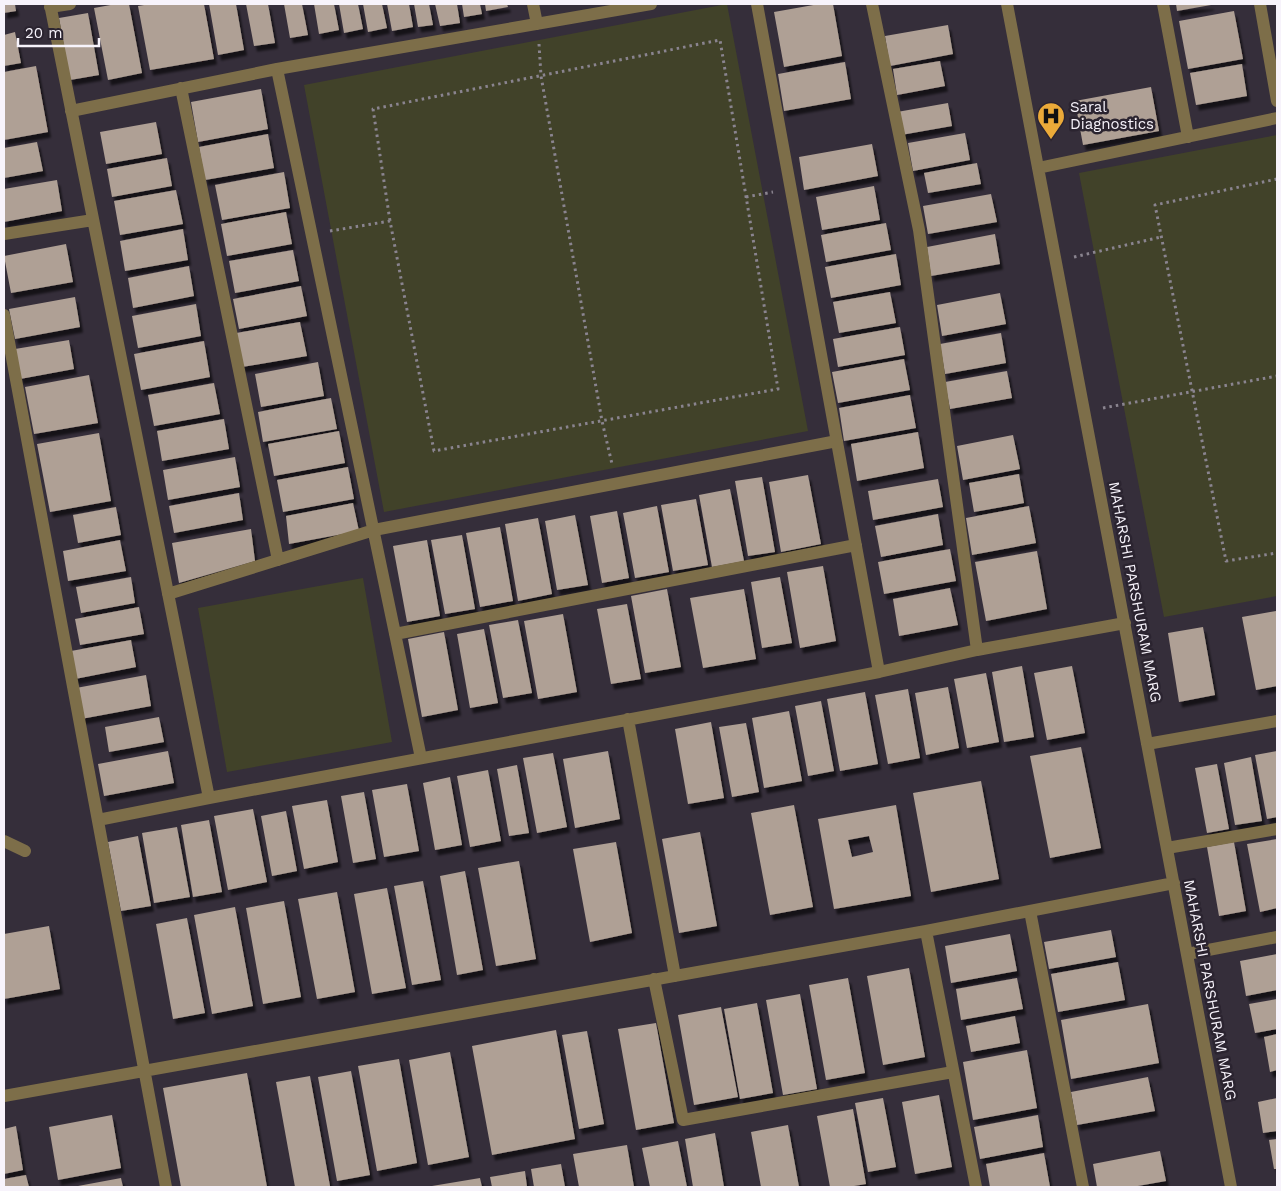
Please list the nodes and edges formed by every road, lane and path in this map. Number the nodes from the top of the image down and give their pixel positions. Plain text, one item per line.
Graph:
1 (70, 4) edge
2 (533, 4) edge
3 (651, 4) edge
4 (757, 4) edge
5 (872, 4) edge
6 (1008, 4) edge
7 (1163, 4) edge
8 (1260, 4) edge
9 (50, 6) edge
10 (537, 24) junction
11 (277, 69) junction
12 (541, 76) junction
13 (181, 88) junction
14 (1277, 101) edge
15 (71, 111) junction
16 (1277, 118) edge
17 (1188, 137) junction
18 (1038, 168) junction
19 (1277, 179) edge
20 (93, 220) junction
21 (390, 221) junction
22 (4, 234) edge
23 (312, 234) junction
24 (1161, 237) junction
25 (1056, 261) junction
26 (4, 314) edge
27 (1277, 376) edge
28 (1192, 392) junction
29 (1085, 412) junction
30 (602, 421) junction
31 (837, 441) junction
32 (616, 484) junction
33 (374, 530) junction
34 (856, 544) junction
35 (1277, 553) edge
36 (278, 560) junction
37 (168, 594) junction
38 (1125, 624) junction
39 (396, 634) junction
40 (977, 650) junction
41 (879, 672) junction
42 (628, 719) junction
43 (1277, 721) edge
44 (1147, 744) junction
45 (421, 758) junction
46 (209, 798) junction
47 (98, 820) junction
48 (1277, 829) edge
49 (4, 841) edge
50 (1167, 848) junction
51 (25, 851) dead end
52 (1174, 884) junction
53 (1030, 911) junction
54 (926, 931) junction
55 (1277, 936) edge
56 (1187, 954) junction
57 (675, 976) junction
58 (654, 979) junction
59 (144, 1071) junction
60 (953, 1072) junction
61 (4, 1096) edge
62 (166, 1187) edge
63 (976, 1187) edge
64 (1082, 1187) edge
65 (1231, 1187) edge

1 - 9 street
2 - 10 street
3 - 10 street
4 - 31 street
5 - 40 street
6 - 18 street, MAHARSHI PARSHURAM MARG
7 - 17 street
8 - 14 street
9 - 15 street
10 - 11 street
10 - 12 path
11 - 13 street
11 - 23 street
12 - 21 path
12 - 30 path
12 - 30 path
13 - 15 street
13 - 36 street
15 - 20 street
16 - 17 street
17 - 18 street
18 - 25 street, MAHARSHI PARSHURAM MARG
19 - 24 path
20 - 22 street
20 - 37 street
21 - 23 path
21 - 30 path
23 - 33 street
24 - 25 path
24 - 28 path
25 - 29 street, MAHARSHI PARSHURAM MARG
26 - 47 street
27 - 28 path
28 - 29 path
28 - 35 path
29 - 38 street, MAHARSHI PARSHURAM MARG
30 - 32 path
31 - 32 street
31 - 34 street
32 - 33 street
33 - 36 street
33 - 39 street
34 - 39 street
34 - 41 street
36 - 37 street
37 - 46 street
38 - 40 street
38 - 44 street, MAHARSHI PARSHURAM MARG
39 - 45 street
40 - 41 street
41 - 42 street
42 - 45 street
42 - 57 street
43 - 44 street
44 - 50 street, MAHARSHI PARSHURAM MARG
45 - 46 street
46 - 47 street
47 - 59 street
48 - 50 street
49 - 51 street
50 - 52 street, MAHARSHI PARSHURAM MARG
52 - 53 street
52 - 56 street, MAHARSHI PARSHURAM MARG
53 - 54 street
53 - 64 street
54 - 57 street
54 - 60 street
55 - 56 street
56 - 65 street, MAHARSHI PARSHURAM MARG
57 - 58 street
58 - 59 street
58 - 60 street
59 - 61 street
59 - 62 street
60 - 63 street

